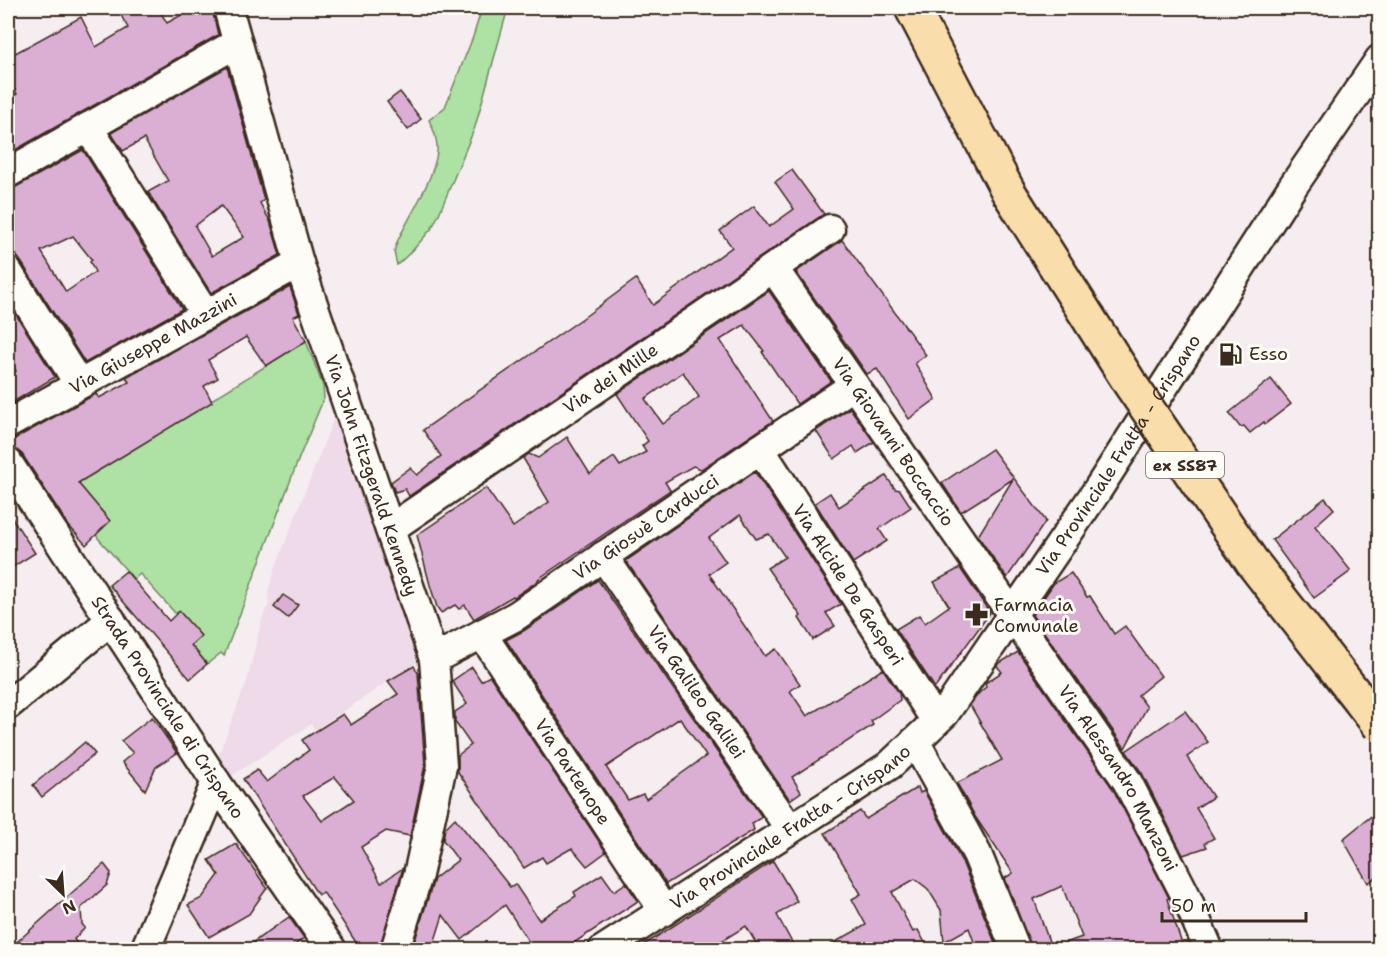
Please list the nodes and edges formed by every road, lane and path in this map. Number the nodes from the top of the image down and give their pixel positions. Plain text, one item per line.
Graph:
1 (228, 8) edge
2 (912, 8) edge
3 (237, 43) junction
4 (1380, 59) edge
5 (88, 127) junction
6 (8, 173) edge
7 (831, 229) dead end
8 (299, 263) junction
9 (774, 269) junction
10 (8, 272) edge
11 (206, 314) junction
12 (79, 384) junction
13 (854, 385) junction
14 (8, 424) edge
15 (760, 449) junction
16 (12, 481) edge
17 (390, 529) junction
18 (603, 556) junction
19 (1011, 615) junction
20 (111, 620) junction
21 (482, 634) junction
22 (434, 658) junction
23 (8, 705) edge
24 (936, 721) junction
25 (1380, 726) edge
26 (915, 741) junction
27 (216, 782) junction
28 (790, 829) junction
29 (664, 911) junction
30 (145, 950) edge
31 (332, 950) edge
32 (395, 950) edge
33 (603, 950) edge
34 (1016, 950) edge
35 (1209, 950) edge

1 - 3 street, Via John Fitzgerald Kennedy
2 - 25 highway, ex SS87, bridge
3 - 5 street
3 - 8 street, Via John Fitzgerald Kennedy
4 - 19 street, Via Provinciale Fratta - Crispano
5 - 6 street
5 - 11 street
7 - 9 street, Via dei Mille
8 - 11 street, Via Giuseppe Mazzini
8 - 17 street, Via John Fitzgerald Kennedy
9 - 13 street, Via Giovanni Boccaccio
9 - 17 street, Via dei Mille
10 - 12 street
11 - 12 street, Via Giuseppe Mazzini
12 - 14 street, Via Giuseppe Mazzini
13 - 15 street, Via Giosuè Carducci
13 - 19 street, Via Giovanni Boccaccio
15 - 18 street, Via Giosuè Carducci
15 - 24 street, Via Alcide De Gasperi
16 - 20 street, Strada Provinciale di Crispano
17 - 22 street, Via John Fitzgerald Kennedy
18 - 21 street, Via Giosuè Carducci
18 - 28 street, Via Galileo Galilei
19 - 24 street, Via Provinciale Fratta - Crispano
19 - 35 street, Via Alessandro Manzoni
20 - 23 street
20 - 27 street, Strada Provinciale di Crispano
21 - 22 street, Via Giosuè Carducci
21 - 29 street, Via Partenope
22 - 32 street, Via John Fitzgerald Kennedy
24 - 26 street, Via Provinciale Fratta - Crispano
26 - 28 street, Via Provinciale Fratta - Crispano
26 - 34 street
27 - 30 street
27 - 31 street, Strada Provinciale di Crispano
28 - 29 street, Via Provinciale Fratta - Crispano
29 - 33 street, Via Provinciale Fratta - Crispano

